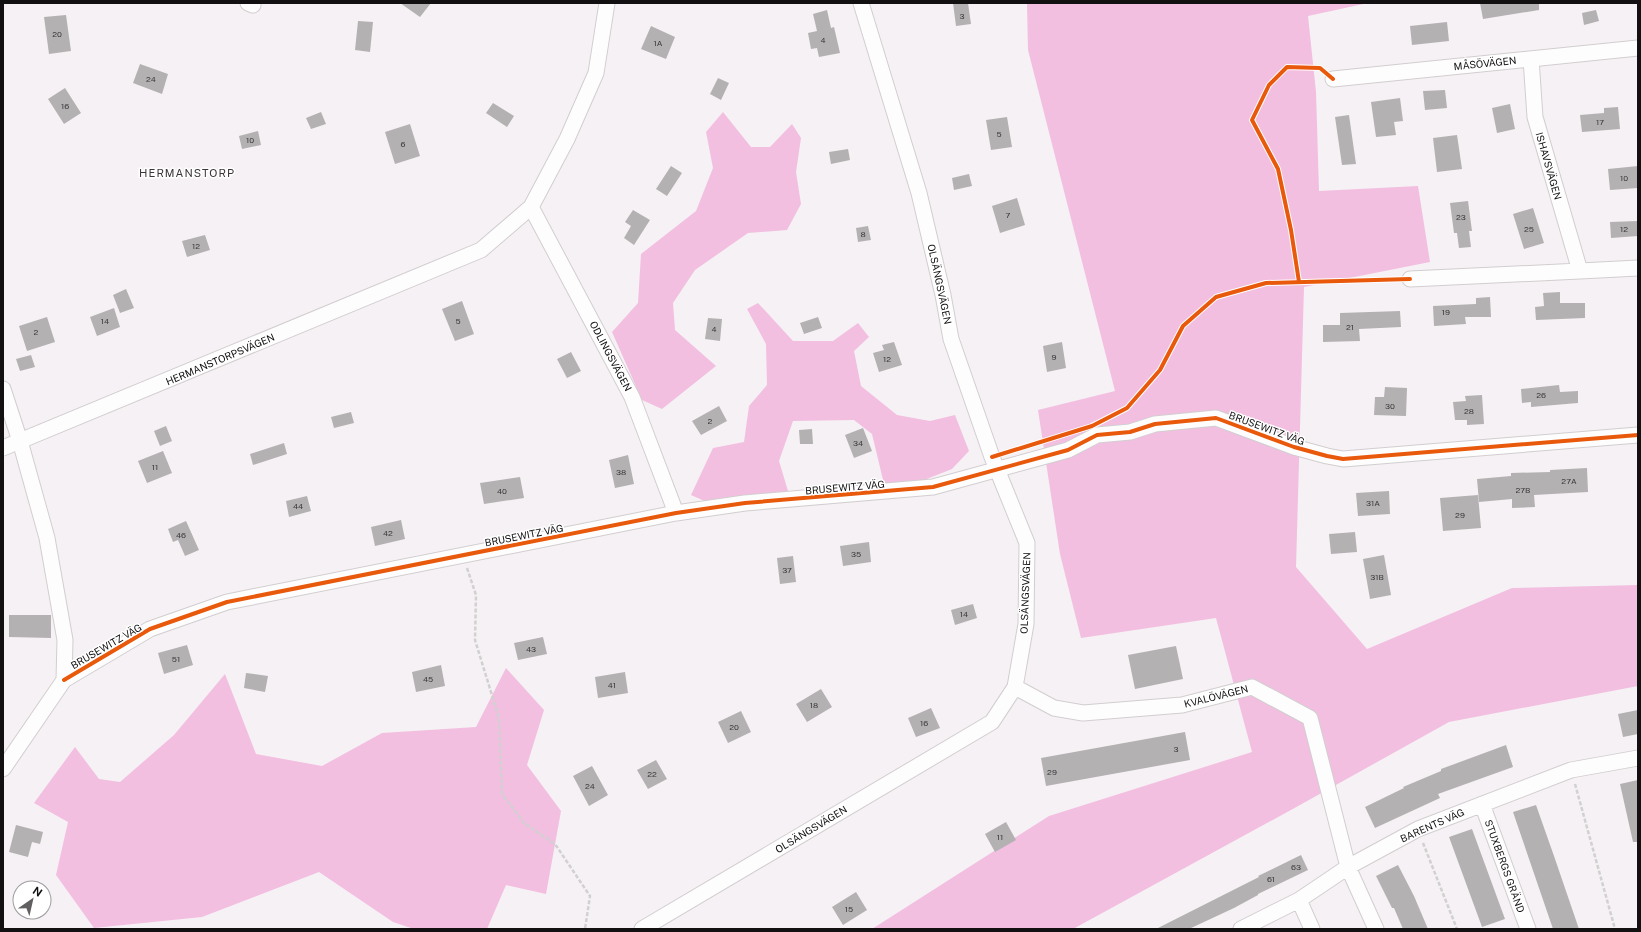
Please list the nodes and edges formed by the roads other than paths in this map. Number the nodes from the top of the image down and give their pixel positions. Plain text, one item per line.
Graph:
1 (607, 3) edge
2 (861, 3) edge
3 (1638, 48) edge
4 (1531, 59) junction
5 (1333, 79) dead end
6 (531, 207) junction
7 (1638, 268) edge
8 (1580, 271) junction
9 (1410, 279) dead end
10 (3, 389) edge
11 (1638, 435) edge
12 (20, 441) junction
13 (3, 448) edge
14 (997, 470) junction
15 (676, 513) junction
16 (64, 680) junction
17 (1015, 687) junction
18 (1638, 758) edge
19 (3, 769) edge
20 (1482, 804) junction
21 (1348, 867) junction
22 (1299, 900) junction
23 (642, 929) edge
24 (1241, 929) edge
25 (1312, 929) edge
26 (1376, 929) edge
27 (1528, 929) edge

1 - 6 street, HERMANSTORPSVÄGEN
2 - 14 street, OLSÄNGSVÄGEN
3 - 4 street, MÅSÖVÄGEN
4 - 5 street, MÅSÖVÄGEN
4 - 8 street, ISHAVSVÄGEN
6 - 12 street, HERMANSTORPSVÄGEN
6 - 15 street, ODLINGSVÄGEN
7 - 8 street
8 - 9 street
10 - 12 street
11 - 14 street, BRUSEWITZ VÄG
12 - 13 street, HERMANSTORPSVÄGEN
12 - 16 street
14 - 15 street, BRUSEWITZ VÄG
14 - 17 street, OLSÄNGSVÄGEN
15 - 16 street, BRUSEWITZ VÄG
16 - 19 street
17 - 21 street, KVALÖVÄGEN
17 - 23 street, OLSÄNGSVÄGEN
18 - 20 street, BARENTS VÄG
20 - 21 street, BARENTS VÄG
20 - 27 street, STUXBERGS GRÄND
21 - 22 street, BARENTS VÄG
21 - 26 street, KVALÖVÄGEN
22 - 24 street, BARENTS VÄG
22 - 25 street

